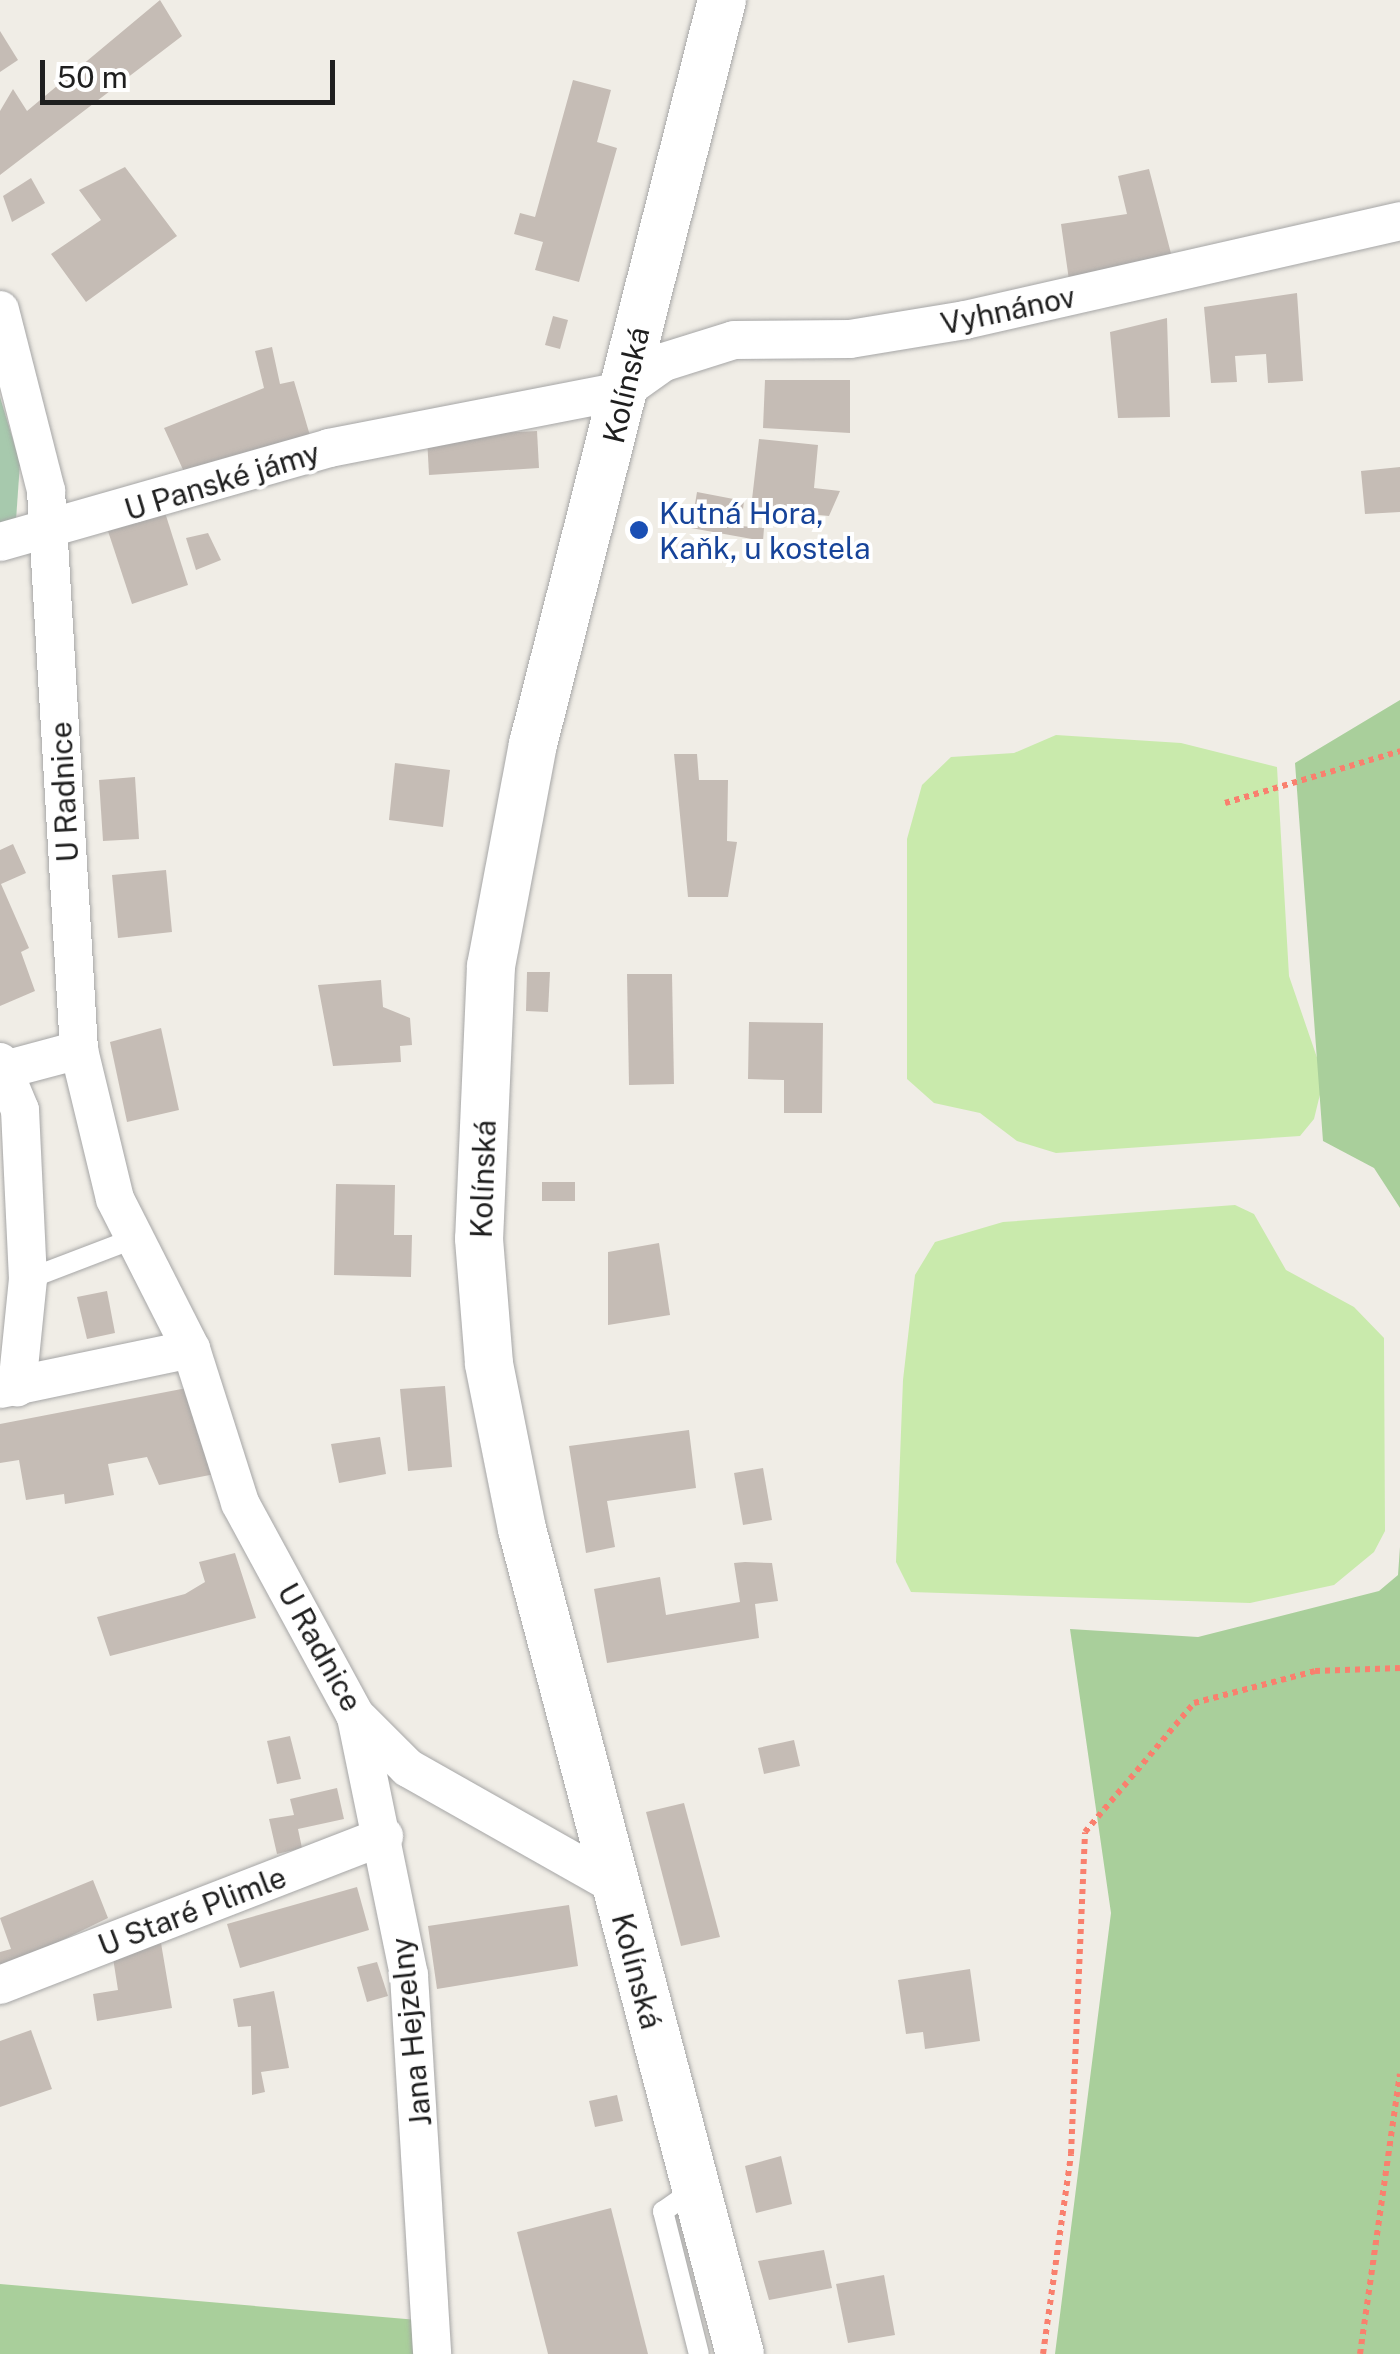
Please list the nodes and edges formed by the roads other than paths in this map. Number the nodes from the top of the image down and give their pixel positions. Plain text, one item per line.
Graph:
1 (722, 0) edge
2 (1400, 221) edge
3 (0, 310) edge
4 (622, 392) junction
5 (49, 534) junction
6 (0, 542) edge
7 (80, 1050) junction
8 (2, 1066) edge
9 (133, 1240) junction
10 (28, 1279) junction
11 (192, 1349) junction
12 (9, 1388) edge
13 (355, 1715) junction
14 (384, 1836) junction
15 (613, 1884) junction
16 (0, 1985) edge
17 (696, 2188) junction
18 (432, 2354) edge
19 (699, 2354) edge
20 (740, 2354) edge

1 - 4 street, Kolínská
2 - 4 street, Vyhnánov
3 - 5 street
4 - 5 street, U Panské jámy
4 - 15 street, Kolínská
5 - 6 street, U Panské jámy
5 - 7 street, U Radnice
7 - 8 street
7 - 9 street, U Radnice
8 - 10 street
9 - 10 lane
9 - 11 street, U Radnice
10 - 12 street
11 - 12 street
11 - 13 street, U Radnice
13 - 14 street, Jana Hejzelny
13 - 15 street, U Radnice
14 - 16 street, U Staré Plimle
14 - 18 street, Jana Hejzelny
15 - 17 street, Kolínská
17 - 19 lane
17 - 20 street, Kolínská

